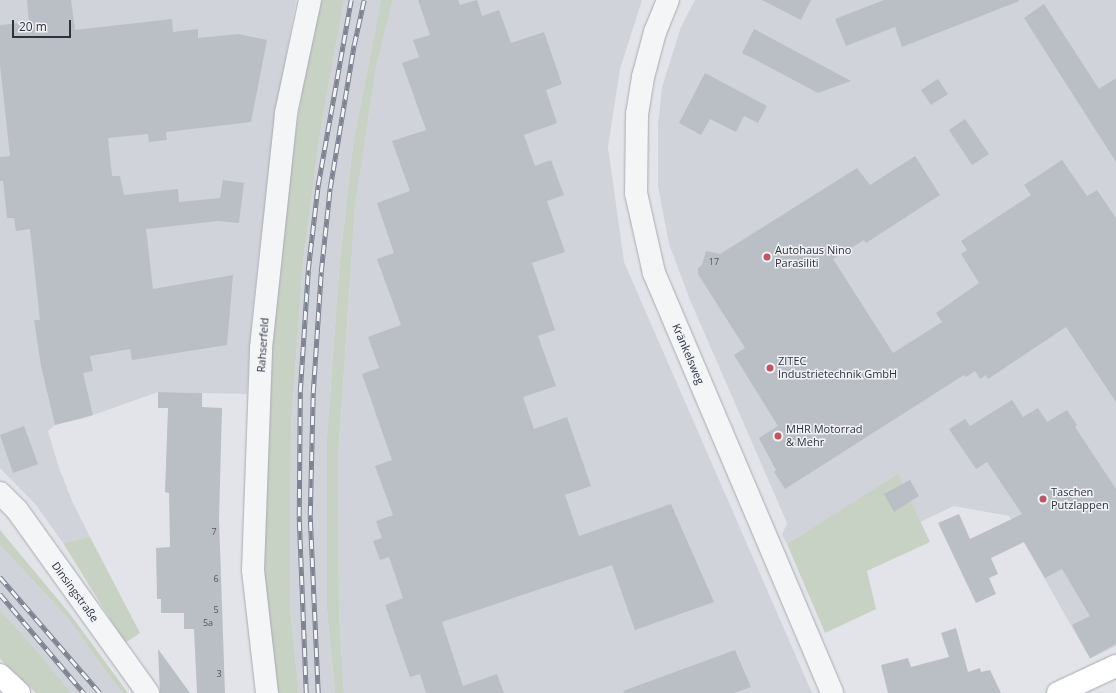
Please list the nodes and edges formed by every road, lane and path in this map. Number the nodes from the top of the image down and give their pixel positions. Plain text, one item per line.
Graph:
1 (310, 0) edge
2 (668, 0) edge
3 (0, 493) edge
4 (1116, 666) edge
5 (0, 675) edge
6 (19, 693) edge
7 (148, 693) edge
8 (266, 693) edge
9 (832, 693) edge
10 (1060, 693) edge

1 - 8 street, Rahserfeld
2 - 9 street, Kränkelsweg
3 - 7 street, Dinsingstraße
4 - 10 street
5 - 6 street

